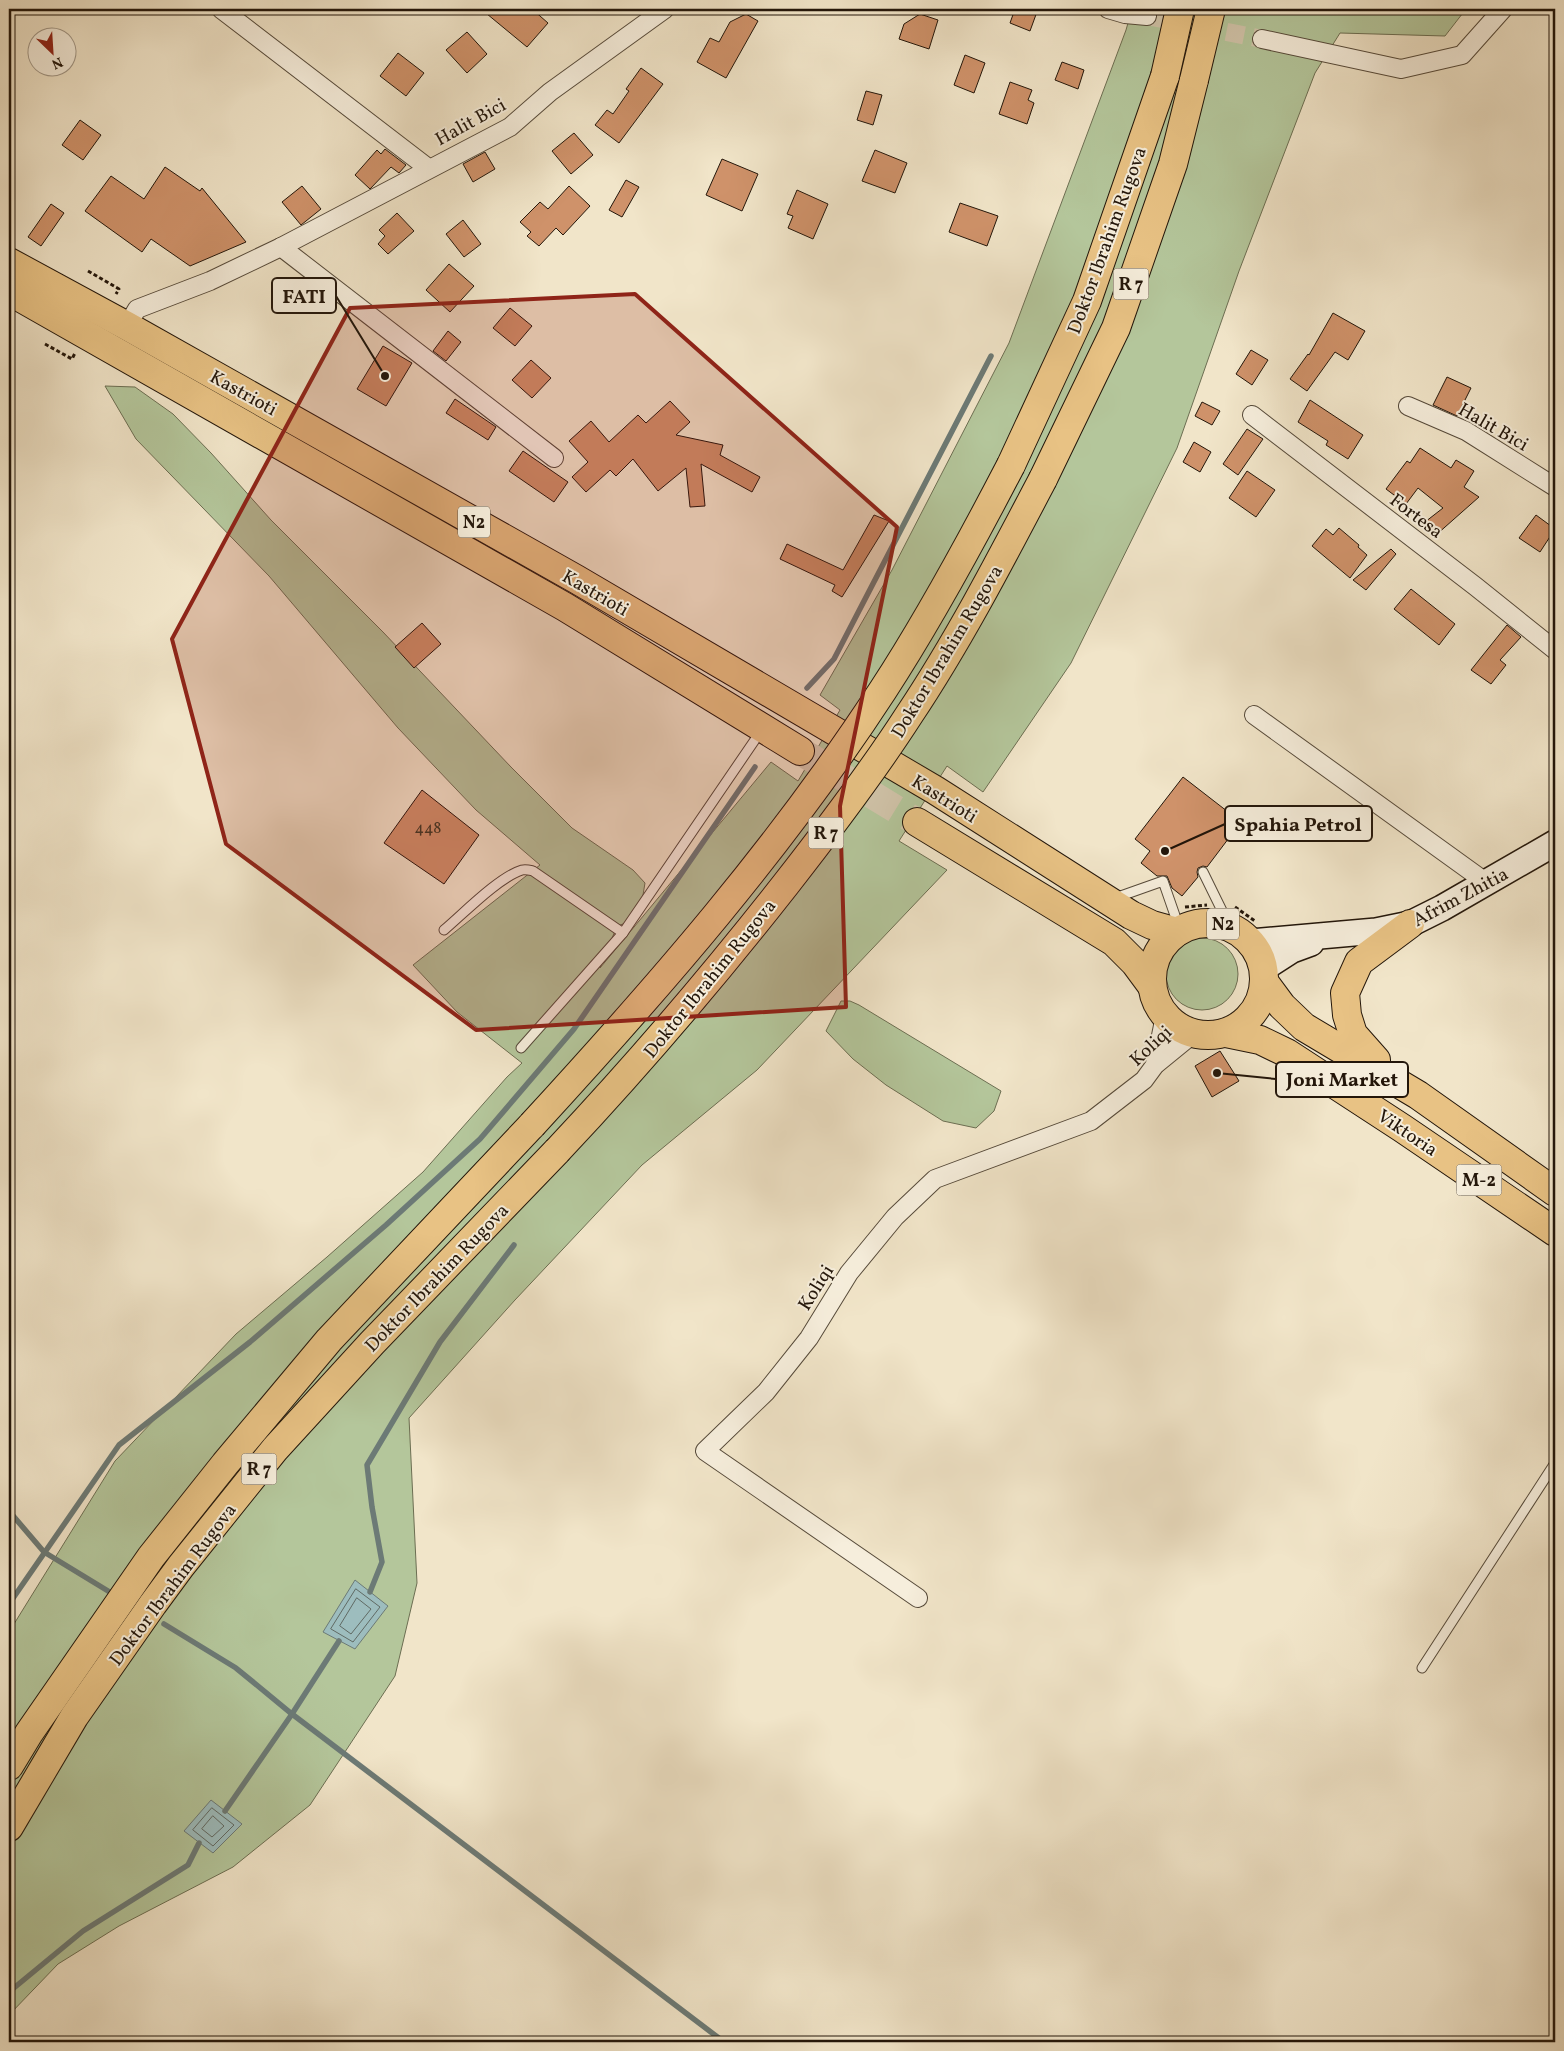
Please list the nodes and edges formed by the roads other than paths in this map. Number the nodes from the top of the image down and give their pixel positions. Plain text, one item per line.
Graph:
1 (221, 9) edge
2 (666, 9) edge
3 (1108, 9) edge
4 (1180, 9) edge
5 (1211, 9) edge
6 (1503, 9) edge
7 (1147, 16) tunnel mouth
8 (1262, 40) tunnel mouth
9 (428, 168) junction
10 (281, 247) junction
11 (9, 262) edge
12 (9, 292) edge
13 (132, 318) junction
14 (1408, 406) dead end
15 (1252, 415) dead end
16 (554, 458) dead end
17 (1555, 487) edge
18 (1555, 650) edge
19 (1254, 715) dead end
20 (763, 728) junction
21 (800, 751) tunnel mouth
22 (917, 822) tunnel mouth
23 (1555, 843) edge
24 (1203, 872) dead end
25 (1487, 883) junction
26 (1107, 901) junction
27 (1176, 923) junction
28 (1241, 924) junction
29 (1410, 924) junction
30 (444, 930) dead end
31 (623, 933) junction
32 (1330, 936) junction
33 (1264, 976) junction
34 (1152, 986) junction
35 (1165, 1016) junction
36 (1226, 1033) junction
37 (1193, 1034) junction
38 (521, 1048) dead end
39 (1154, 1065) junction
40 (1418, 1094) junction
41 (1442, 1113) joint
42 (1555, 1192) edge
43 (1555, 1232) edge
44 (1555, 1463) edge
45 (918, 1598) dead end
46 (1422, 1668) dead end
47 (9, 1766) edge
48 (9, 1827) edge

1 - 9 street
2 - 9 street, Halit Bici
3 - 7 street
4 - 47 highway, Doktor Ibrahim Rugova / R 7, bridge
5 - 48 highway, Doktor Ibrahim Rugova / R 7, bridge
6 - 8 street
9 - 10 street, Halit Bici
10 - 13 street, Halit Bici
10 - 16 street
11 - 13 highway, Kastrioti / N2
12 - 20 highway, Kastrioti / N2
13 - 26 highway, Kastrioti / N2
14 - 17 street, Halit Bici
15 - 18 street, Fortesa
19 - 25 street
20 - 21 highway, Kastrioti / N2
20 - 31 lane
22 - 34 highway, Kastrioti
23 - 25 street, Afrim Zhitia
24 - 28 lane
25 - 29 street, Afrim Zhitia
26 - 27 highway, Kastrioti / N2
26 - 27 lane
27 - 28 highway, N2
27 - 34 highway
28 - 32 street, Afrim Zhitia
28 - 33 highway, N2
29 - 32 street, Afrim Zhitia
29 - 40 highway
30 - 31 lane
31 - 38 lane
32 - 33 street, Afrim Zhitia
33 - 36 highway
33 - 40 highway, Viktoria / N2
34 - 35 highway
35 - 37 highway
35 - 39 street
36 - 37 highway
36 - 43 highway, Viktoria / M-2
37 - 39 street, Koliqi
39 - 45 street, Koliqi
40 - 41 highway, Viktoria / N2
41 - 42 highway, Viktoria / M-2
44 - 46 lane

